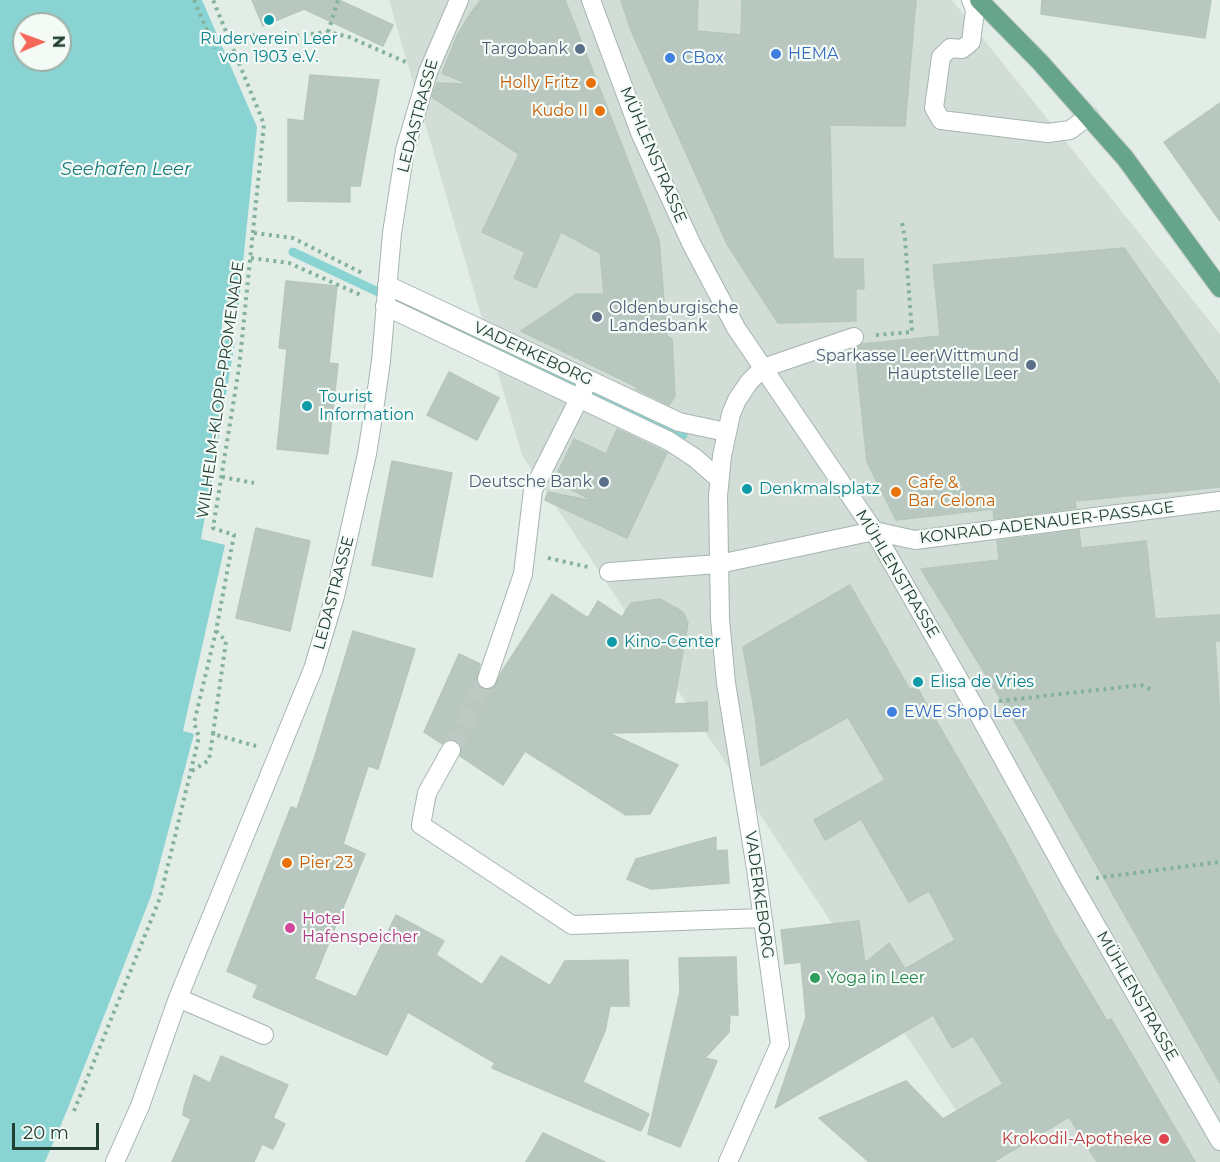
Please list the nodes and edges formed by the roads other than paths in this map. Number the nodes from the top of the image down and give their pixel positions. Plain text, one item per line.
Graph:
1 (459, 0) edge
2 (591, 0) edge
3 (971, 0) edge
4 (980, 0) edge
5 (1089, 116) junction
6 (387, 285) junction
7 (1220, 288) edge
8 (385, 306) junction
9 (854, 338) road end
10 (763, 368) junction
11 (589, 380) junction
12 (580, 398) junction
13 (679, 422) junction
14 (726, 432) junction
15 (669, 441) junction
16 (719, 479) junction
17 (1220, 501) edge
18 (874, 531) junction
19 (719, 564) junction
20 (609, 572) road end
21 (488, 679) tunnel mouth
22 (451, 750) tunnel mouth
23 (762, 918) junction
24 (178, 998) junction
25 (264, 1035) dead end
26 (1220, 1141) edge
27 (115, 1162) edge
28 (728, 1162) edge

1 - 6 street, LEDASTRASSE
2 - 10 street, MÜHLENSTRASSE
3 - 5 street
4 - 5 main road
5 - 7 main road
6 - 8 street, LEDASTRASSE
6 - 11 street, VADERKEBORG
8 - 12 street, VADERKEBORG
8 - 24 street, LEDASTRASSE
9 - 10 street
10 - 14 street, VADERKEBORG
10 - 18 street, MÜHLENSTRASSE
11 - 12 street
11 - 13 street, VADERKEBORG
12 - 15 street, VADERKEBORG
12 - 21 street
13 - 14 street, VADERKEBORG
13 - 15 street
14 - 16 street, VADERKEBORG
15 - 16 street, VADERKEBORG
16 - 19 street, VADERKEBORG
17 - 18 street, KONRAD-ADENAUER-PASSAGE
18 - 19 street
18 - 26 street, MÜHLENSTRASSE
19 - 20 street
19 - 23 street, VADERKEBORG
22 - 23 street
23 - 28 street, VADERKEBORG
24 - 25 street
24 - 27 street, LEDASTRASSE

